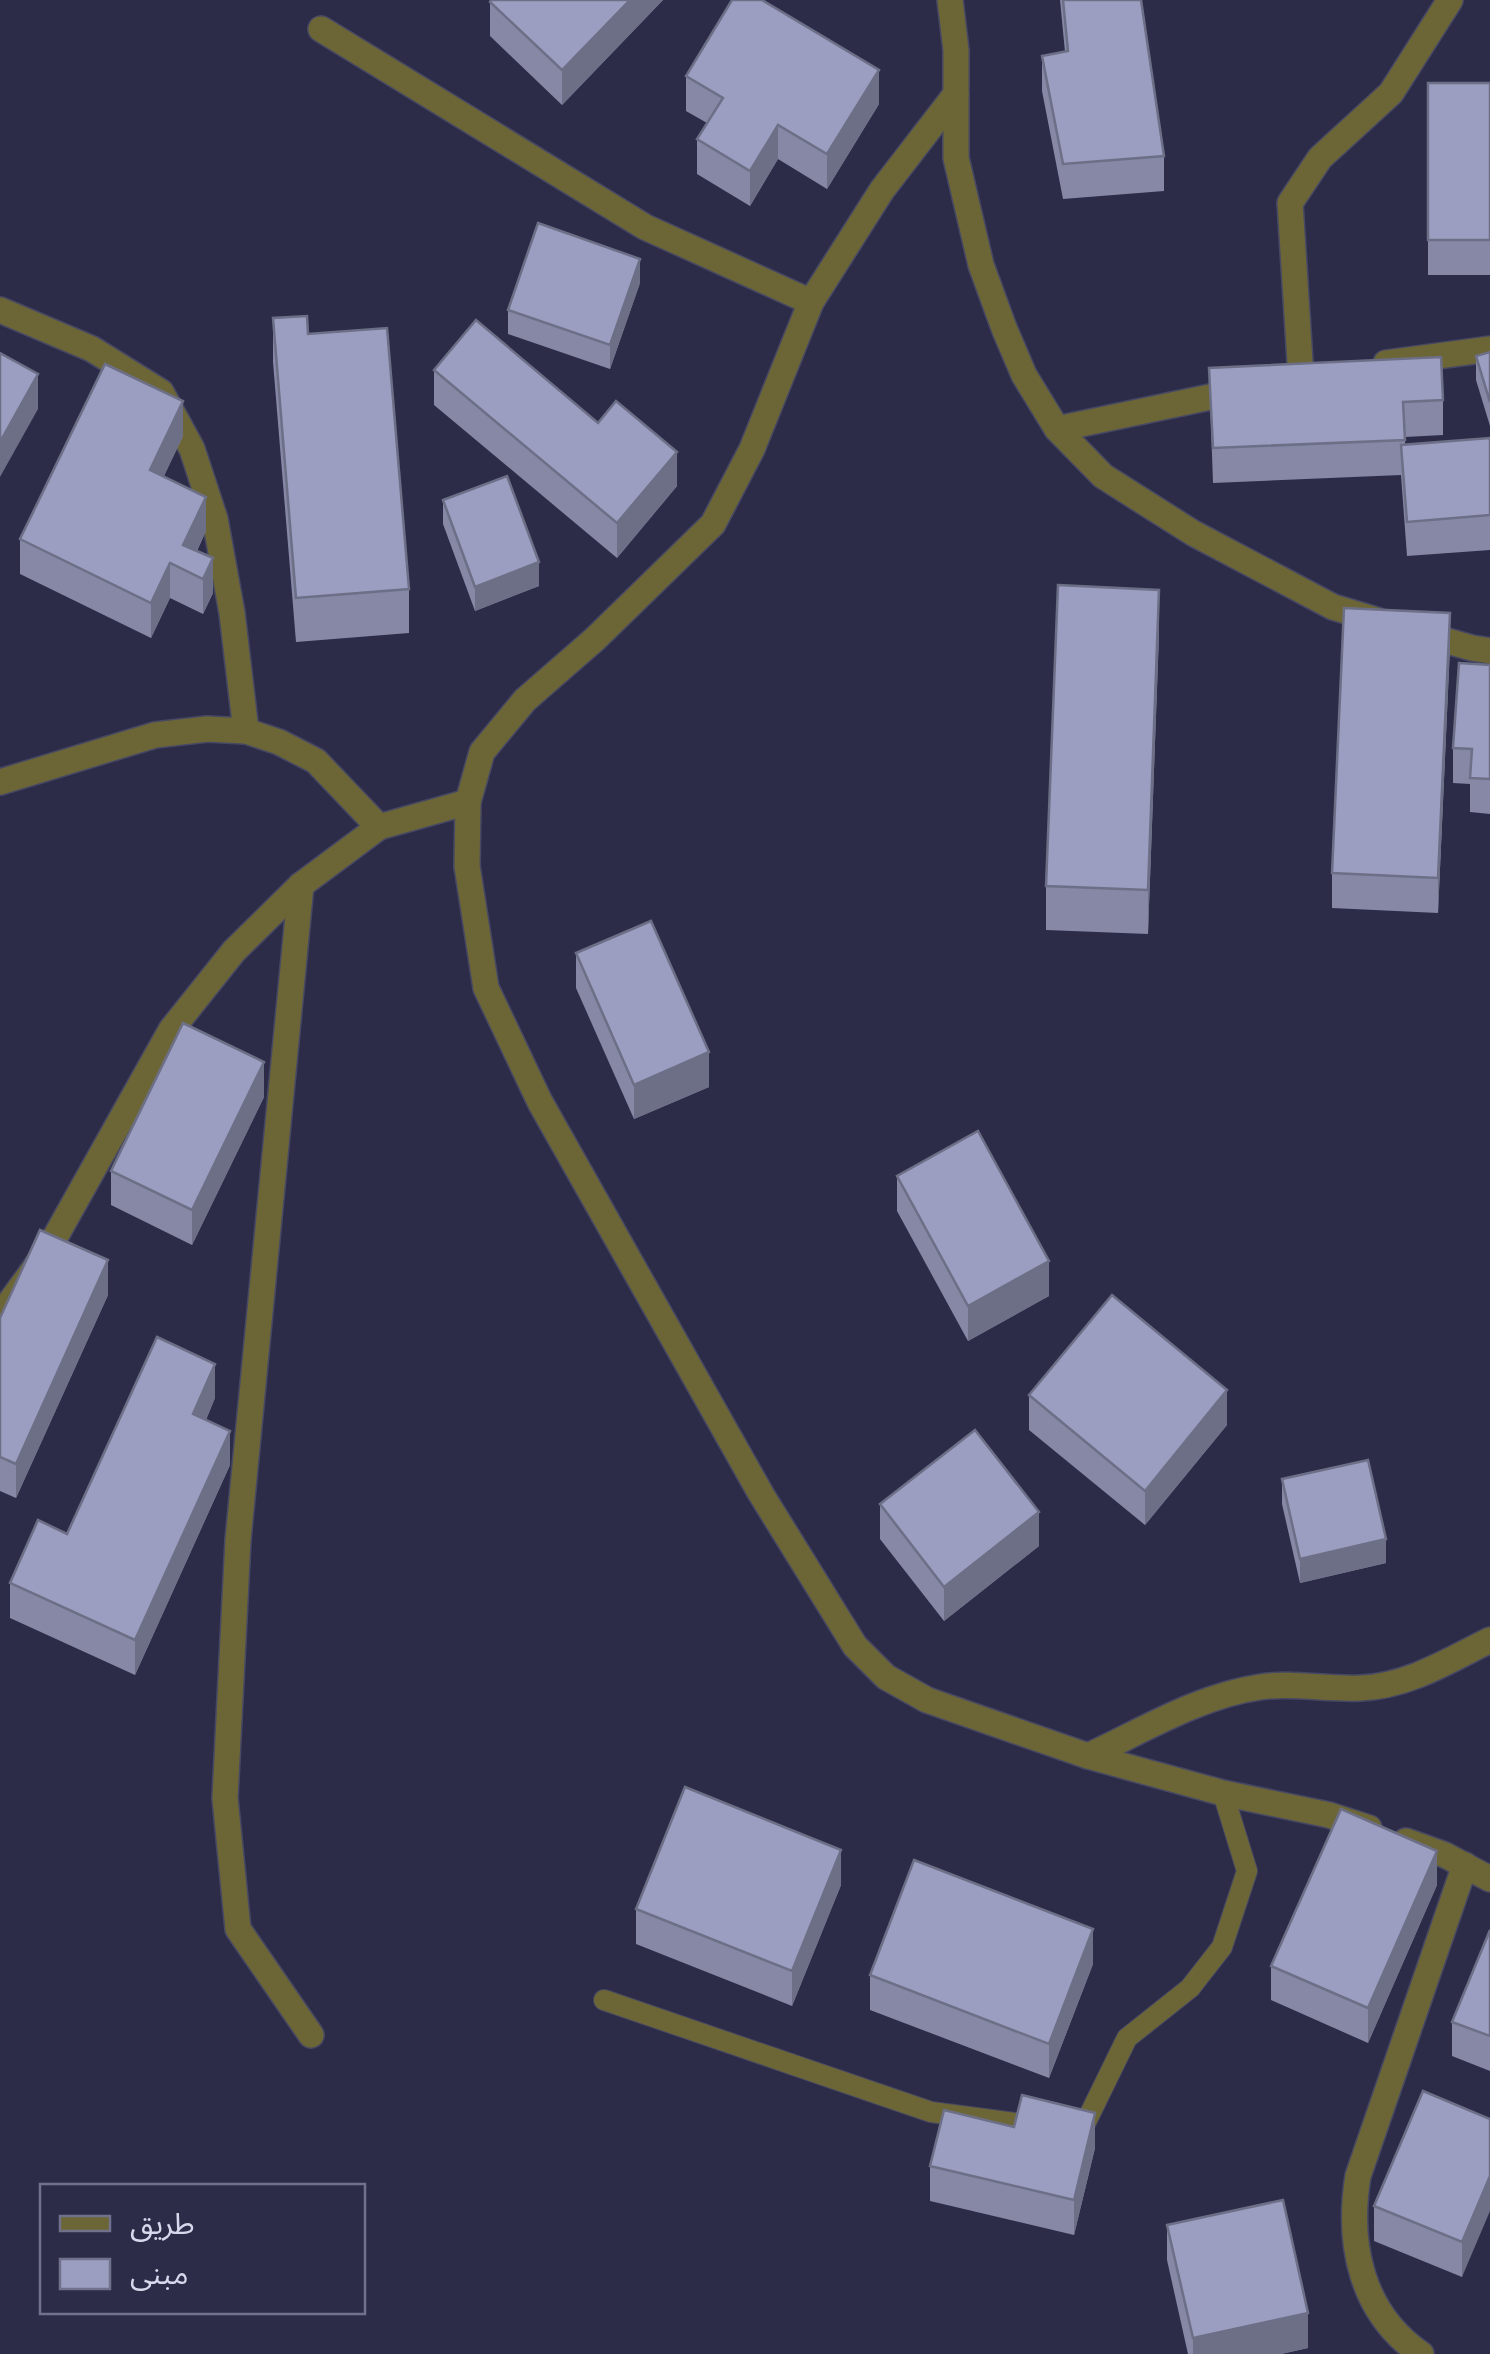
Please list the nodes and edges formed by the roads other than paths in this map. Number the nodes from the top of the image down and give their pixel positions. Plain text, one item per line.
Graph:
1 (950, 0) edge
2 (1450, 0) edge
3 (321, 29) dead end
4 (956, 94) junction
5 (811, 302) junction
6 (0, 310) edge
7 (1490, 349) edge
8 (1360, 367) edge
9 (1057, 429) junction
10 (1490, 651) edge
11 (246, 732) junction
12 (0, 782) edge
13 (468, 802) junction
14 (379, 827) junction
15 (300, 886) junction
16 (0, 1316) edge
17 (1490, 1640) edge
18 (1088, 1756) junction
19 (1223, 1794) junction
20 (1465, 1865) junction
21 (1490, 1880) edge
22 (604, 2000) dead end
23 (311, 2036) dead end
24 (1421, 2354) edge

1 - 4 street
2 - 9 street
3 - 5 street
4 - 5 street
4 - 9 street
5 - 13 street
6 - 11 street
7 - 8 street
9 - 10 street
11 - 12 street
11 - 14 street
13 - 14 street
13 - 18 street
14 - 15 street
15 - 16 street
15 - 23 street
17 - 18 street
18 - 19 street
19 - 20 street
19 - 22 lane
20 - 21 street
20 - 24 street

